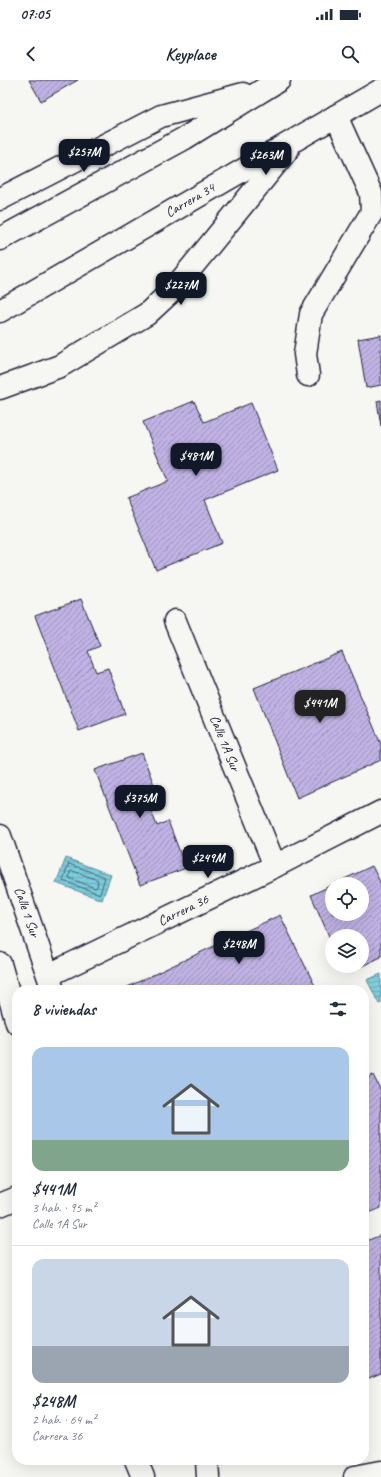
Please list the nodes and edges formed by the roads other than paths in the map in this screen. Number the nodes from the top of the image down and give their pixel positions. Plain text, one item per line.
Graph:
1 (274, 84) edge
2 (381, 90) edge
3 (336, 116) junction
4 (296, 139) junction
5 (0, 199) edge
6 (0, 239) edge
7 (0, 311) edge
8 (308, 375) dead end
9 (0, 388) edge
10 (174, 621) dead end
11 (381, 812) edge
12 (0, 836) edge
13 (275, 866) junction
14 (0, 964) edge
15 (51, 982) edge
16 (12, 1006) edge
17 (12, 1200) edge
18 (0, 1205) edge
19 (138, 1465) edge
20 (207, 1465) edge
21 (381, 1472) edge
22 (143, 1477) edge
23 (208, 1477) edge
24 (355, 1477) edge

1 - 5 street
1 - 6 street
2 - 3 street, Carrera 34
3 - 4 street, Carrera 34
3 - 8 street
4 - 7 street, Carrera 34
4 - 9 street
10 - 13 street, Calle 1A Sur
11 - 13 street, Carrera 36
12 - 15 street, Calle 1 Sur
13 - 15 street, Carrera 36
14 - 16 street
17 - 18 street
19 - 22 street
20 - 23 street
21 - 24 street

